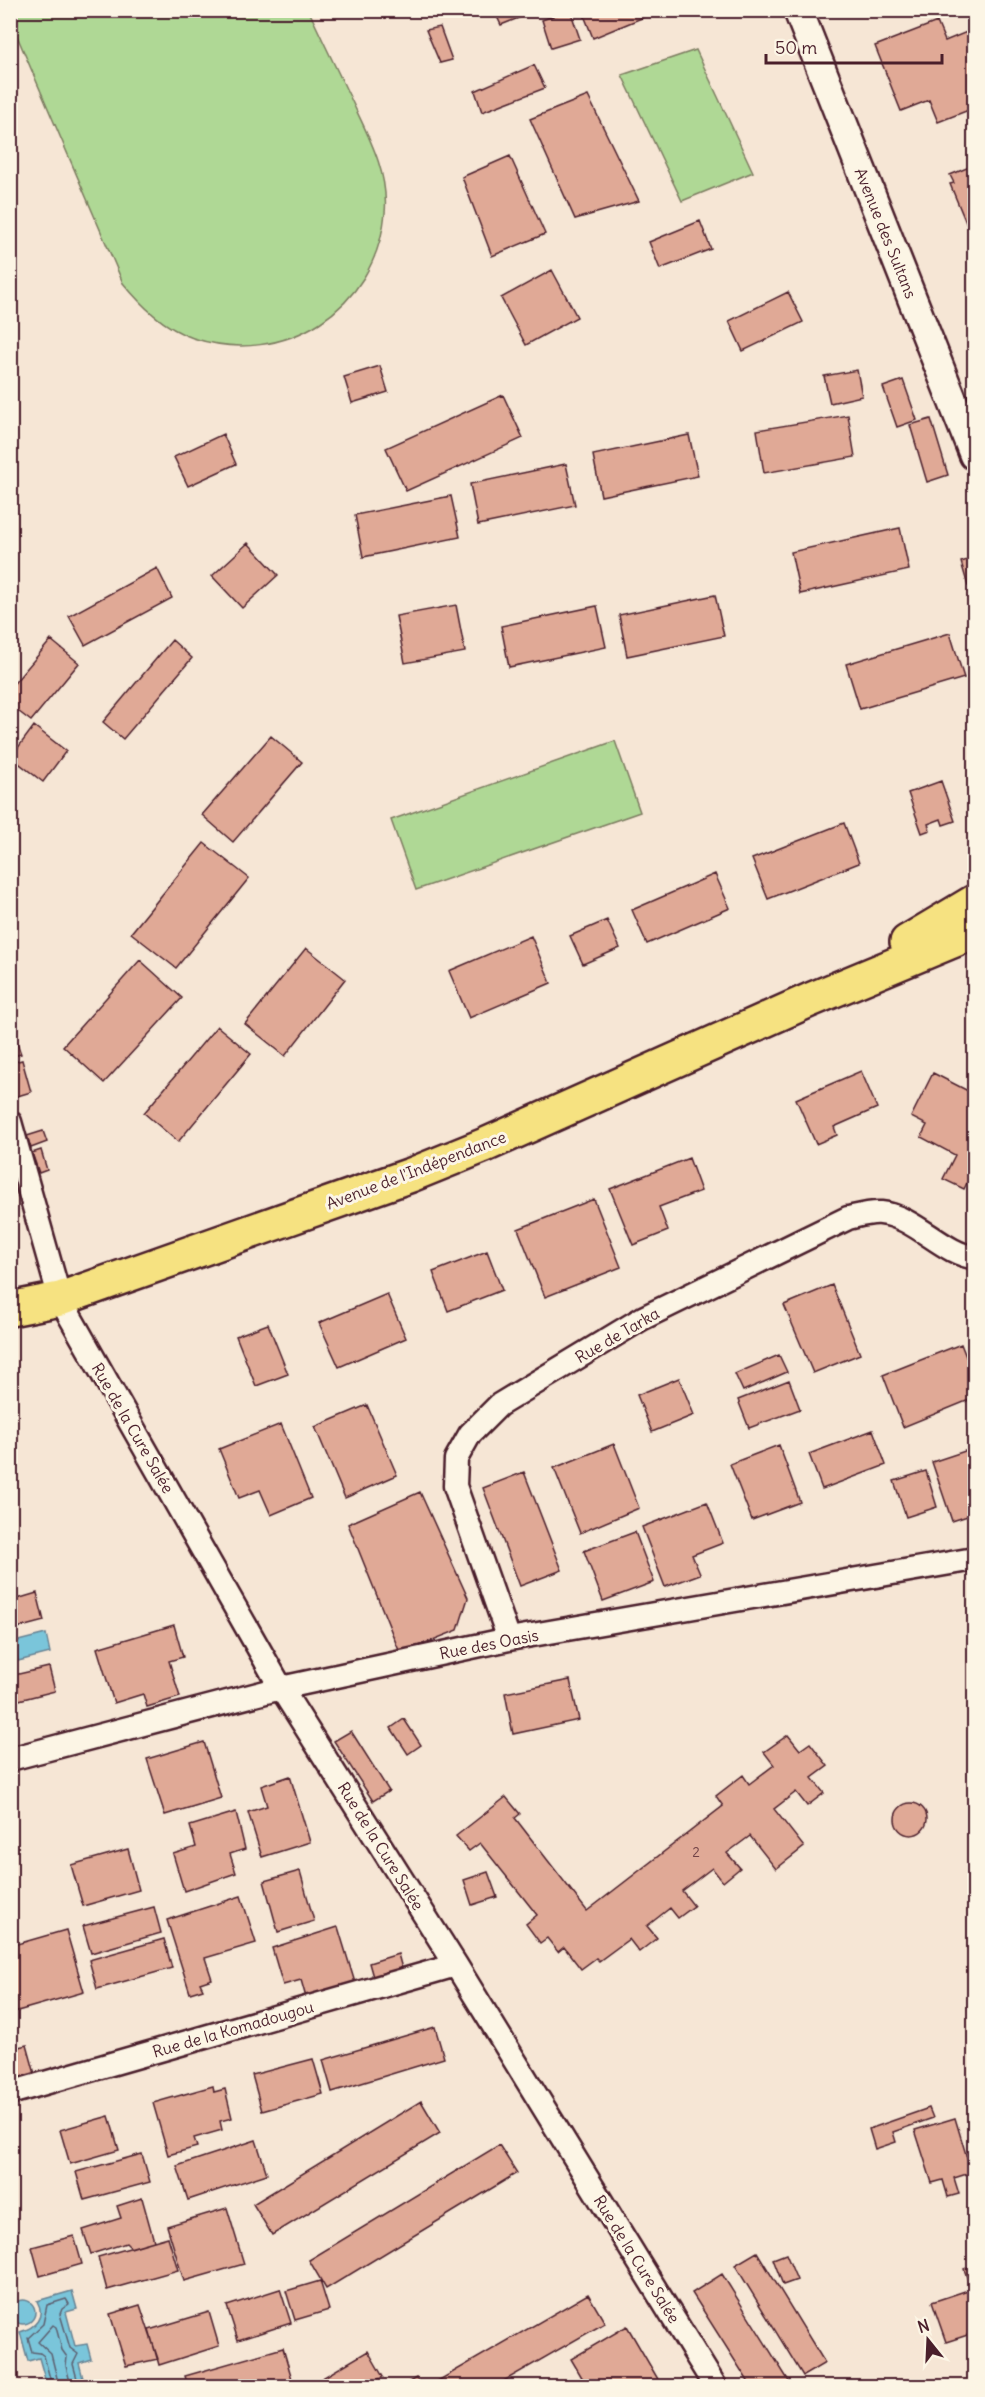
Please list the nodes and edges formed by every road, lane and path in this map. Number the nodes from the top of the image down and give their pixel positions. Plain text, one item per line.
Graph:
1 (798, 10) edge
2 (975, 456) edge
3 (975, 902) edge
4 (975, 932) edge
5 (810, 1000) junction
6 (10, 1122) edge
7 (975, 1257) edge
8 (60, 1299) junction
9 (10, 1309) edge
10 (975, 1559) edge
11 (510, 1639) junction
12 (280, 1688) junction
13 (10, 1759) edge
14 (456, 1965) junction
15 (10, 2093) edge
16 (715, 2386) edge

1 - 2 street, Avenue des Sultans
3 - 5 highway, Avenue de l'Indépendance
4 - 5 highway, Avenue de l'Indépendance
5 - 8 highway, Avenue de l'Indépendance
6 - 8 street, Rue de la Cure Salée
7 - 11 street, Rue de Tarka
8 - 9 highway, Avenue de l'Indépendance
8 - 12 street, Rue de la Cure Salée
10 - 11 street, Rue des Oasis
11 - 12 street, Rue des Oasis
12 - 13 street, Rue des Oasis
12 - 14 street, Rue de la Cure Salée
14 - 15 street, Rue de la Komadougou
14 - 16 street, Rue de la Cure Salée

